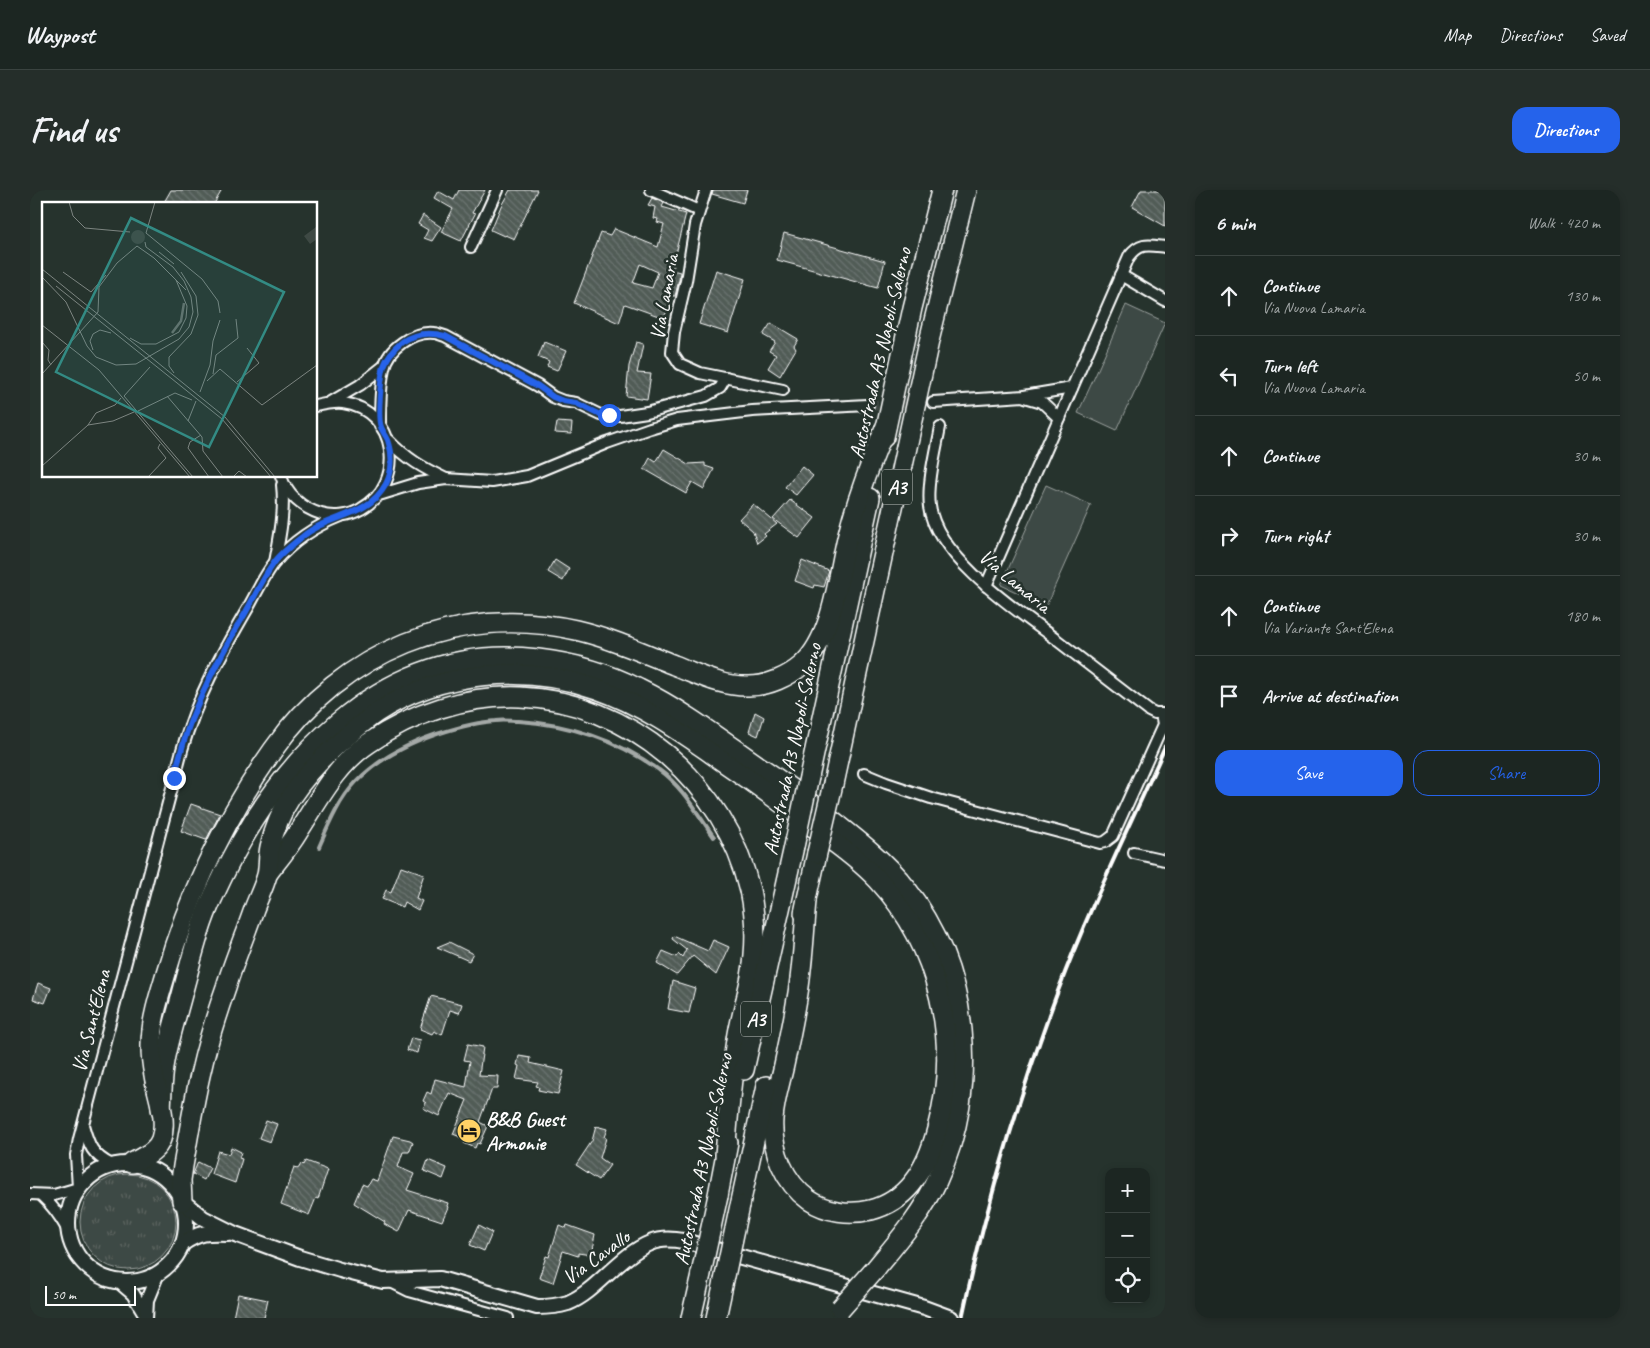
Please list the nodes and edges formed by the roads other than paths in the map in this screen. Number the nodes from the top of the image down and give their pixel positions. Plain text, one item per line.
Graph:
1 (497, 190) edge
2 (652, 190) edge
3 (706, 190) edge
4 (942, 190) edge
5 (966, 190) edge
6 (699, 210) junction
7 (471, 247) dead end
8 (1165, 247) edge
9 (1122, 275) junction
10 (1165, 301) edge
11 (384, 366) junction
12 (726, 378) junction
13 (1072, 388) junction
14 (783, 390) dead end
15 (1024, 396) junction
16 (932, 402) tunnel mouth
17 (329, 403) junction
18 (868, 405) tunnel mouth
19 (318, 406) edge
20 (1059, 418) junction
21 (380, 426) junction
22 (886, 426) junction
23 (940, 427) dead end
24 (387, 439) junction
25 (281, 478) edge
26 (281, 478) edge
27 (446, 479) junction
28 (379, 495) junction
29 (340, 516) junction
30 (275, 562) junction
31 (986, 586) junction
32 (1163, 713) edge
33 (864, 774) dead end
34 (1134, 853) dead end
35 (1165, 860) edge
36 (267, 874) junction
37 (807, 901) junction
38 (161, 1109) junction
39 (83, 1125) junction
40 (725, 1155) junction
41 (132, 1163) junction
42 (112, 1165) junction
43 (78, 1188) junction
44 (35, 1195) edge
45 (182, 1201) junction
46 (67, 1228) junction
47 (235, 1234) junction
48 (182, 1244) junction
49 (158, 1273) junction
50 (119, 1282) junction
51 (391, 1282) junction
52 (836, 1314) edge
53 (146, 1317) edge
54 (508, 1318) edge
55 (691, 1318) edge
56 (716, 1318) edge
57 (951, 1318) edge

1 - 7 street
2 - 6 street
3 - 6 street, Via Lamaria
4 - 22 highway, Autostrada A3 Napoli-Salerno / A3
5 - 37 highway, A3, bridge
6 - 12 street, Via Lamaria
8 - 9 street
9 - 10 street
9 - 13 street
11 - 12 street
11 - 17 street
11 - 21 street
12 - 14 street, Via Lamaria
13 - 15 street
13 - 20 street
15 - 16 street
15 - 20 street
17 - 19 street
17 - 21 street
18 - 27 street
20 - 31 street
21 - 24 street
22 - 38 highway
22 - 40 highway, Autostrada A3 Napoli-Salerno / A3, bridge
23 - 31 street, Via Lamaria
24 - 27 street
24 - 28 street
25 - 29 street
26 - 30 street
27 - 28 street
28 - 29 street
29 - 30 street
30 - 39 street, Via Sant'Elena
31 - 32 street, Via Lamaria
32 - 33 street
34 - 35 street
36 - 37 highway
36 - 40 highway
36 - 45 highway
37 - 56 highway, A3, bridge
38 - 41 highway
38 - 52 highway, bridge
39 - 42 street
39 - 43 street, Via Sant'Elena
40 - 55 highway, Autostrada A3 Napoli-Salerno / A3, bridge
41 - 42 main road
41 - 45 main road
42 - 43 main road
43 - 44 street
43 - 46 main road
44 - 46 street
45 - 47 main road
45 - 48 main road
46 - 50 main road
47 - 48 main road
47 - 51 main road, Via Cavallo
48 - 49 main road
49 - 50 main road
49 - 53 street
50 - 53 street
51 - 54 street
51 - 57 main road, Via Cavallo

